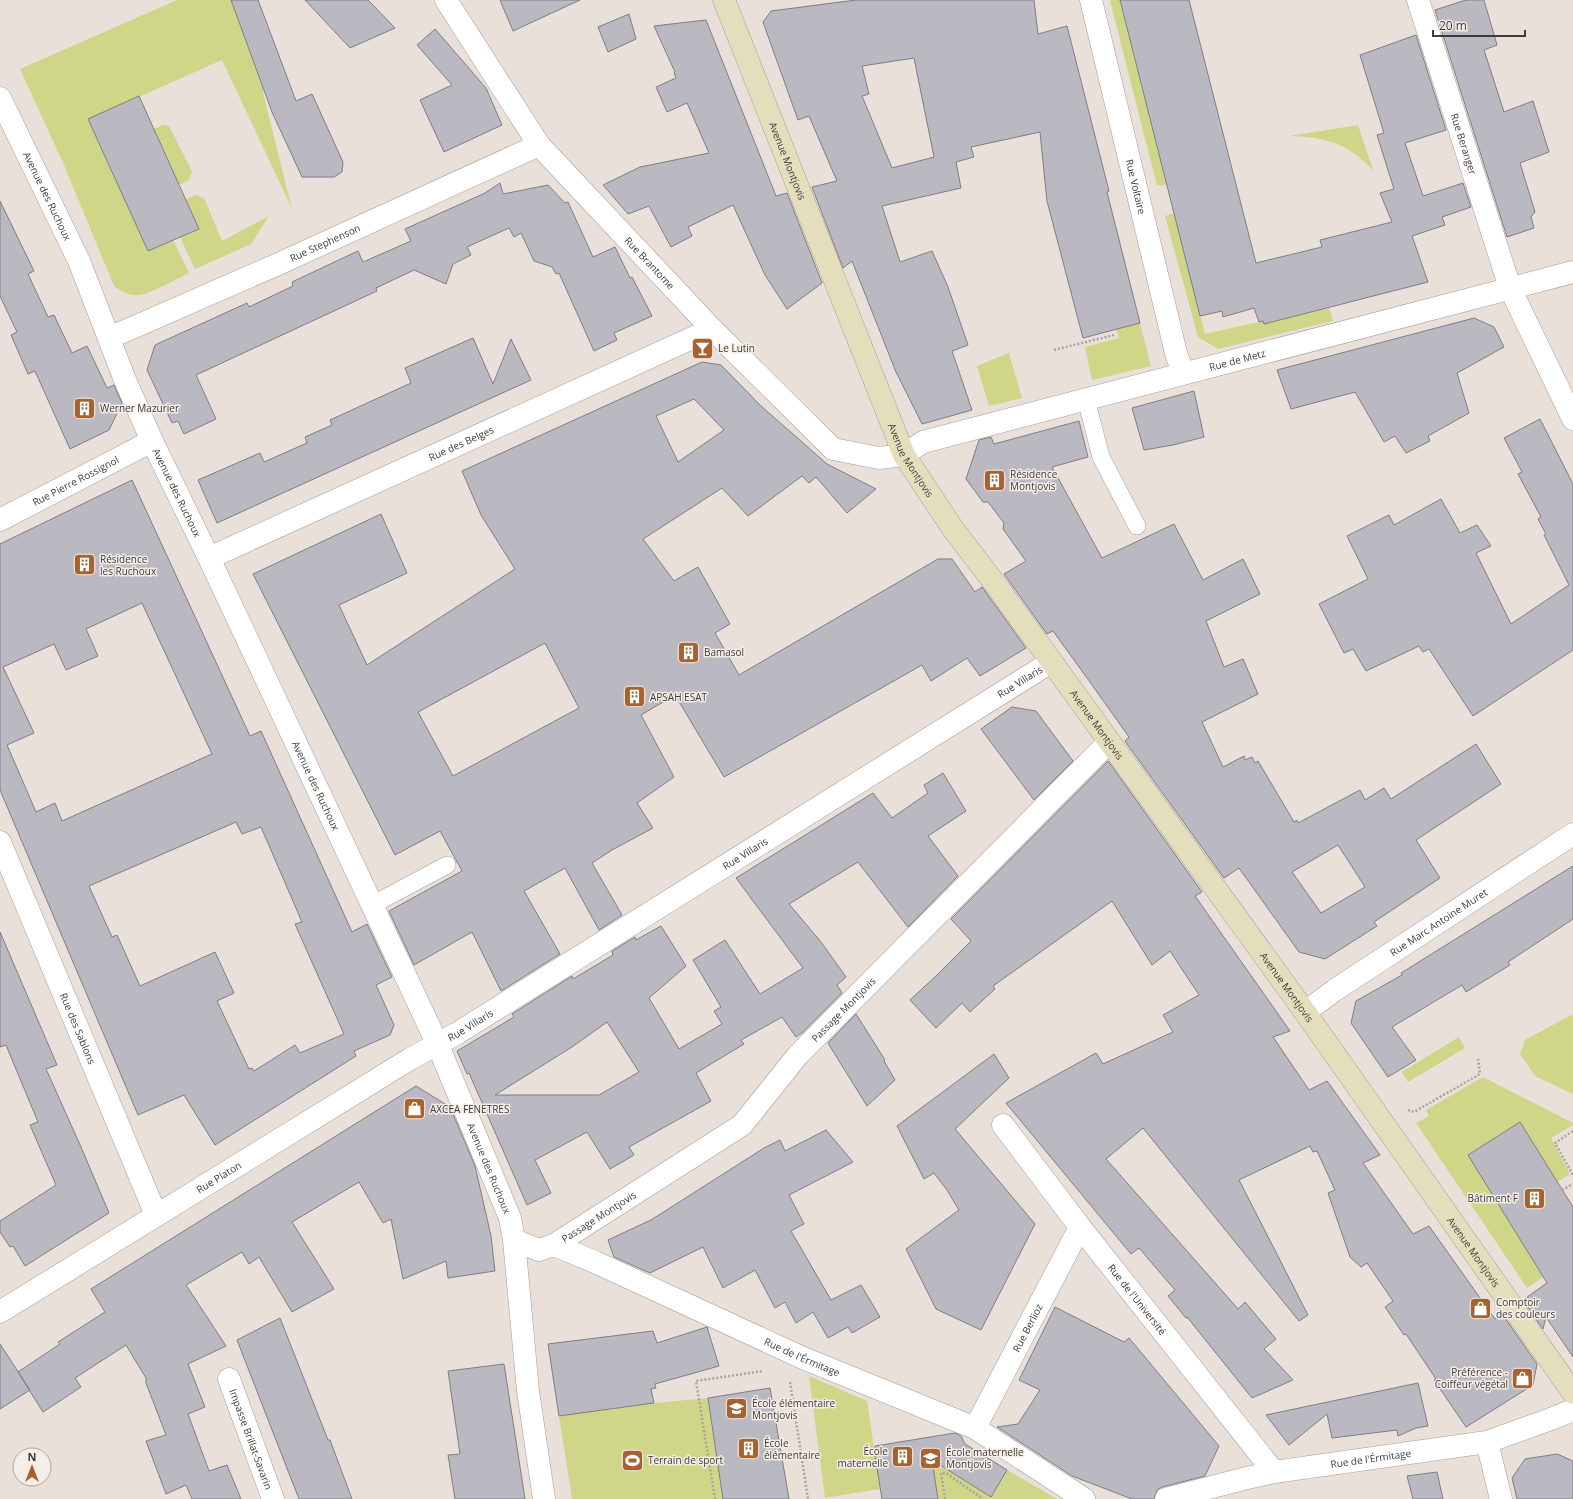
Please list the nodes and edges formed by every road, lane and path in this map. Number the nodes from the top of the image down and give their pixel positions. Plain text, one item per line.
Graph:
1 (446, 0) edge
2 (724, 0) edge
3 (1091, 0) edge
4 (1418, 0) edge
5 (0, 98) edge
6 (7, 129) edge
7 (539, 145) junction
8 (1573, 272) edge
9 (1510, 288) junction
10 (712, 329) junction
11 (1114, 335) dead end
12 (109, 338) junction
13 (1054, 350) dead end
14 (1183, 373) junction
15 (1086, 399) junction
16 (1573, 419) edge
17 (152, 442) junction
18 (904, 455) junction
19 (0, 520) edge
20 (1137, 526) dead end
21 (209, 558) junction
22 (1051, 662) junction
23 (1109, 742) junction
24 (1573, 834) edge
25 (0, 842) edge
26 (447, 865) dead end
27 (372, 905) junction
28 (1305, 1012) junction
29 (437, 1043) junction
30 (1478, 1058) dead end
31 (1402, 1109) dead end
32 (1003, 1125) dead end
33 (1573, 1131) edge
34 (1573, 1175) edge
35 (1573, 1184) edge
36 (1562, 1190) dead end
37 (156, 1215) junction
38 (1080, 1227) junction
39 (514, 1240) junction
40 (554, 1245) junction
41 (0, 1312) edge
42 (803, 1358) junction
43 (767, 1370) dead end
44 (229, 1379) dead end
45 (1573, 1393) edge
46 (1573, 1410) edge
47 (975, 1428) junction
48 (1487, 1442) junction
49 (1274, 1472) junction
50 (273, 1499) edge
51 (544, 1499) edge
52 (715, 1499) edge
53 (808, 1499) edge
54 (945, 1499) edge
55 (983, 1499) edge
56 (1084, 1499) edge
57 (1166, 1499) edge
58 (1501, 1499) edge

1 - 7 street, Rue Brantome
2 - 18 main road, Avenue Montjovis
3 - 14 street, Rue Voltaire
4 - 9 street, Rue Beranger
5 - 6 street, Avenue des Ruchoux
6 - 12 street, Avenue des Ruchoux
7 - 10 street, Rue Brantome
7 - 12 street, Rue Stephenson
8 - 9 street, Rue de Metz
9 - 14 street, Rue de Metz
9 - 16 street
10 - 18 street, Rue Brantome
10 - 21 street, Rue des Belges
11 - 13 path
12 - 17 street, Avenue des Ruchoux
14 - 15 street, Rue de Metz
15 - 18 street, Rue de Metz
15 - 20 lane
17 - 19 street, Rue Pierre Rossignol
17 - 21 street, Avenue des Ruchoux
18 - 22 main road, Avenue Montjovis
21 - 27 street, Avenue des Ruchoux
22 - 23 main road, Avenue Montjovis
22 - 29 street, Rue Villaris
23 - 28 main road, Avenue Montjovis
23 - 40 street, Passage Montjovis
24 - 28 street, Rue Marc Antoine Muret
25 - 37 street, Rue des Sablons
26 - 27 lane
27 - 29 street, Avenue des Ruchoux
28 - 45 main road, Avenue Montjovis
29 - 37 street, Rue Platon
29 - 39 street, Avenue des Ruchoux
30 - 31 path
32 - 38 street, Rue de l'Université
33 - 34 path
35 - 36 path
37 - 41 street, Rue Platon
38 - 47 street, Rue Berlioz
38 - 49 street, Rue de l'Université
39 - 40 street
39 - 51 street, Avenue des Ruchoux
40 - 42 street, Rue de l'Érmitage
42 - 47 street, Rue de l'Érmitage
42 - 53 path
43 - 52 path
44 - 50 street, Impasse Brillat-Savarin
46 - 48 street, Rue de l'Érmitage
47 - 56 street, Rue de l'Érmitage
48 - 49 street, Rue de l'Érmitage
48 - 58 street
49 - 57 street, Rue de l'Érmitage
54 - 55 path

